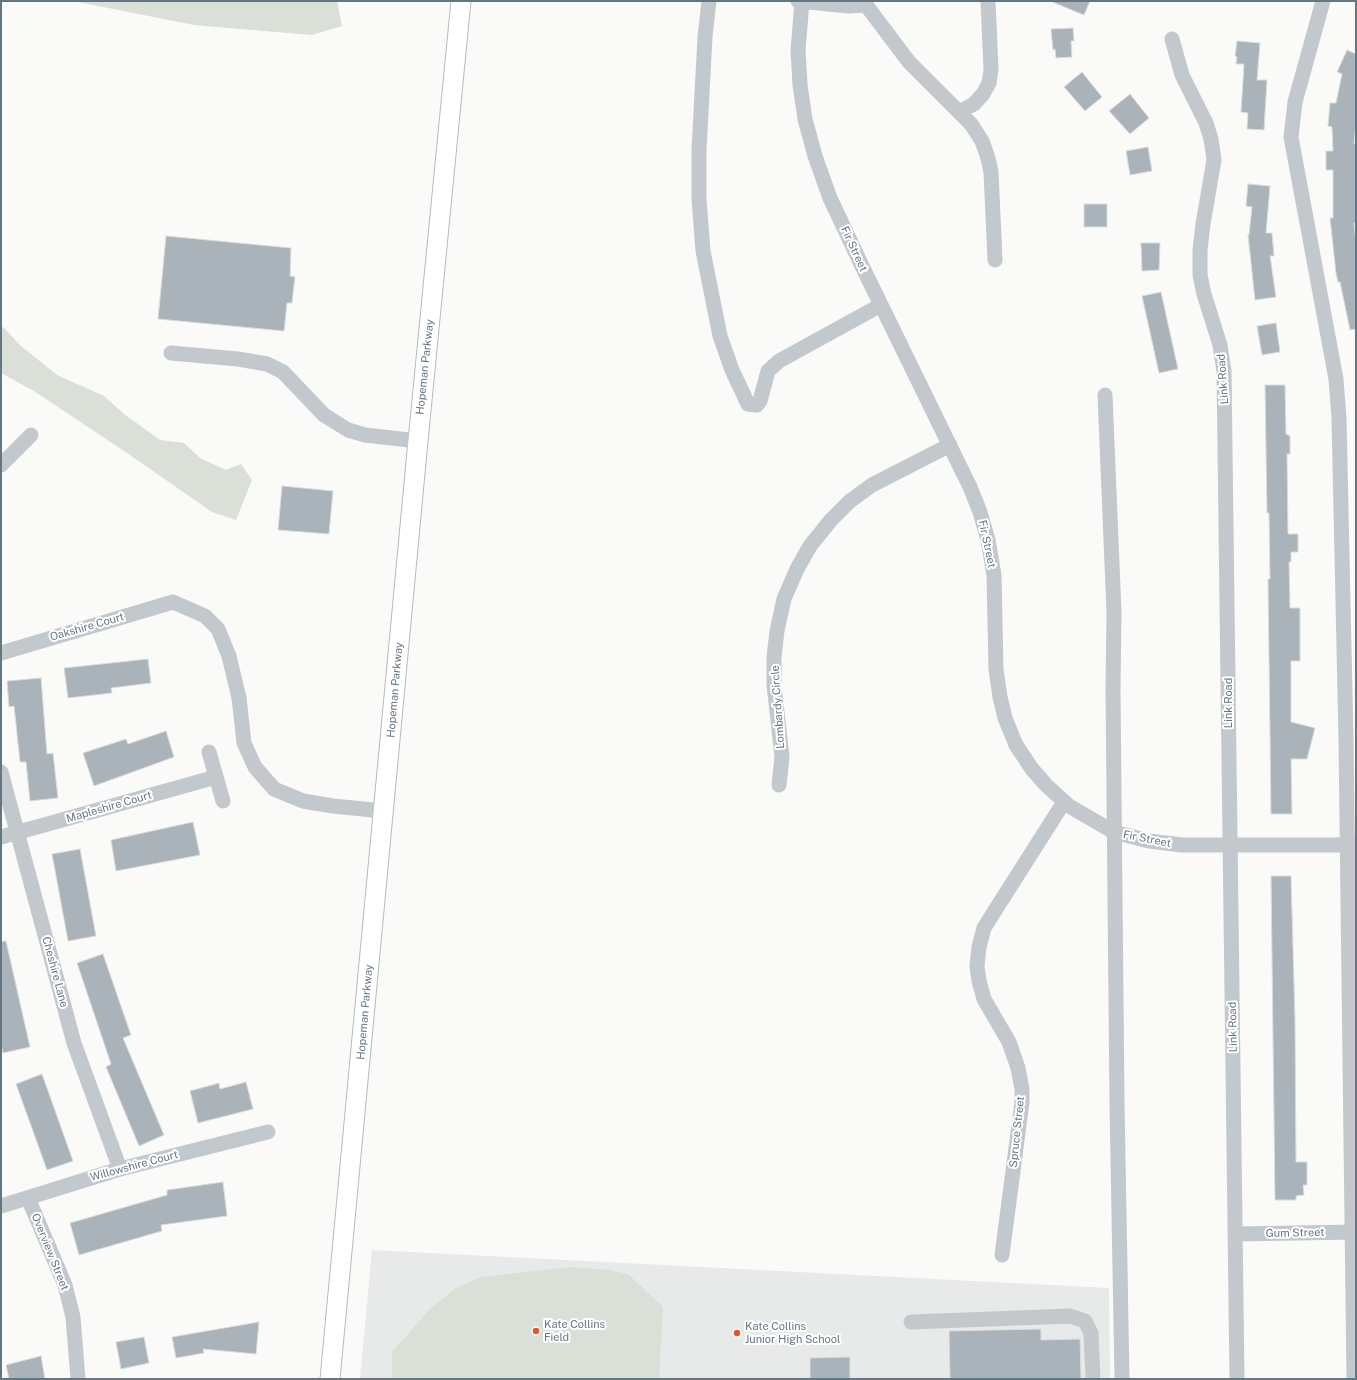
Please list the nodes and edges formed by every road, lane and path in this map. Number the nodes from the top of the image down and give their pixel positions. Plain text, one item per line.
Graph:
1 (461, 1) edge
2 (709, 1) edge
3 (800, 1) edge
4 (988, 1) edge
5 (1323, 1) edge
6 (1172, 40) dead end
7 (959, 112) junction
8 (995, 260) dead end
9 (881, 305) junction
10 (171, 353) dead end
11 (1106, 395) dead end
12 (31, 435) dead end
13 (418, 441) junction
14 (950, 445) junction
15 (1, 465) edge
16 (1, 653) edge
17 (209, 752) dead end
18 (1, 772) edge
19 (216, 777) junction
20 (779, 785) dead end
21 (224, 801) dead end
22 (1064, 802) junction
23 (383, 811) junction
24 (1114, 832) junction
25 (18, 833) junction
26 (1, 837) edge
27 (1231, 845) junction
28 (1351, 845) edge
29 (268, 1132) dead end
30 (120, 1169) junction
31 (28, 1198) junction
32 (1, 1206) edge
33 (1354, 1232) edge
34 (1235, 1234) junction
35 (1002, 1255) dead end
36 (911, 1322) dead end
37 (78, 1379) edge
38 (330, 1379) edge
39 (1093, 1379) edge
40 (1122, 1379) edge
41 (1236, 1379) edge
42 (1354, 1379) edge

1 - 13 main road, Hopeman Parkway
2 - 9 street
3 - 7 street
3 - 9 street, Fir Street
4 - 7 street
5 - 28 street
6 - 27 street, Link Road
7 - 8 street
9 - 14 street, Fir Street
10 - 13 street
11 - 24 street
12 - 15 street
13 - 23 main road, Hopeman Parkway
14 - 20 street, Lombardy Circle
14 - 22 street, Fir Street
16 - 23 street, Oakshire Court
17 - 19 street
18 - 25 street, Cheshire Lane
19 - 21 street
19 - 25 street, Mapleshire Court
22 - 24 street, Fir Street
22 - 35 street, Spruce Street
23 - 38 main road, Hopeman Parkway
24 - 27 street, Fir Street
24 - 40 street
25 - 26 street, Mapleshire Court
25 - 30 street, Cheshire Lane
27 - 28 street, Fir Street
27 - 34 street, Link Road
28 - 33 street
29 - 30 street, Willowshire Court
30 - 31 street, Willowshire Court
31 - 32 street, Willowshire Court
31 - 37 street, Overview Street
33 - 34 street, Gum Street
33 - 42 street
34 - 41 street, Link Road
36 - 39 street

